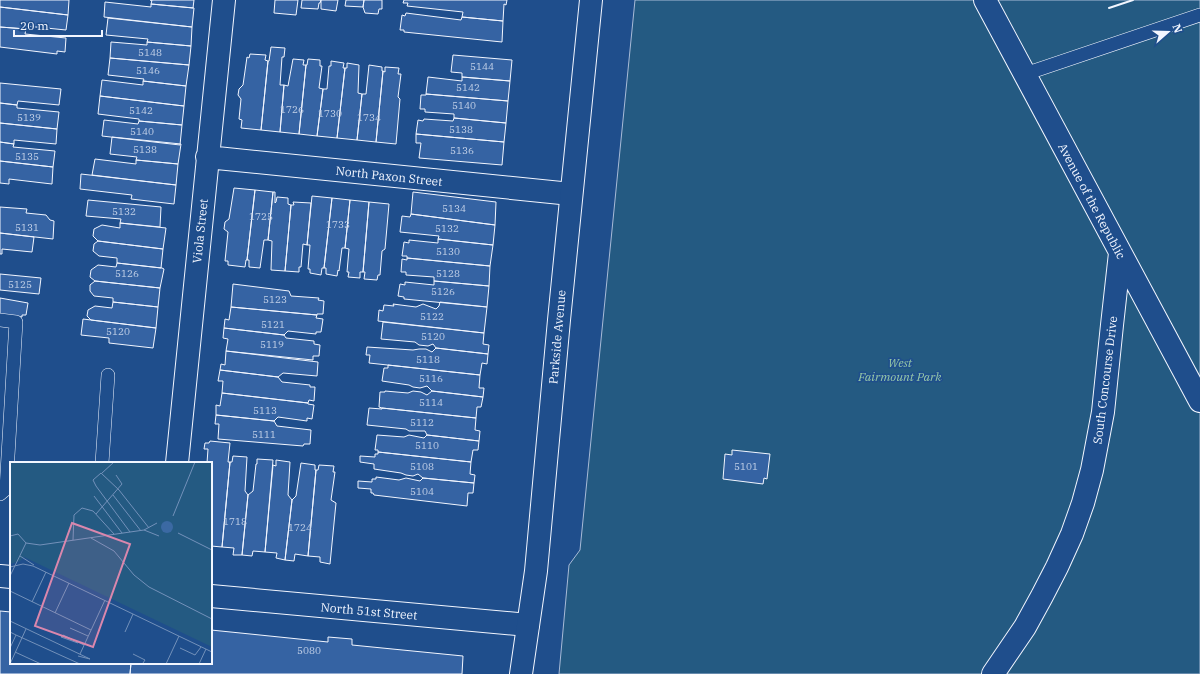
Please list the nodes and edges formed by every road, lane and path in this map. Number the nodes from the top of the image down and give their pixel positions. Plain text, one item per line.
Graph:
1 (224, 0) edge
2 (591, 0) edge
3 (984, 0) edge
4 (1200, 15) edge
5 (1024, 74) junction
6 (207, 157) junction
7 (571, 194) junction
8 (1120, 253) junction
9 (0, 320) edge
10 (108, 375) dead end
11 (1200, 401) edge
12 (102, 462) edge
13 (177, 462) edge
14 (0, 494) edge
15 (0, 576) edge
16 (10, 577) edge
17 (212, 596) edge
18 (528, 625) junction
19 (521, 674) edge
20 (993, 674) edge

1 - 6 street, Viola Street
2 - 7 street, Parkside Avenue
3 - 5 street, Avenue of the Republic
4 - 5 lane
5 - 8 street, Avenue of the Republic
6 - 7 street, North Paxon Street
6 - 13 street, Viola Street
7 - 18 street, Parkside Avenue
8 - 11 street, Avenue of the Republic
8 - 20 street, South Concourse Drive
9 - 14 lane
10 - 12 lane
15 - 16 street
17 - 18 street, North 51st Street
18 - 19 street, Parkside Avenue

